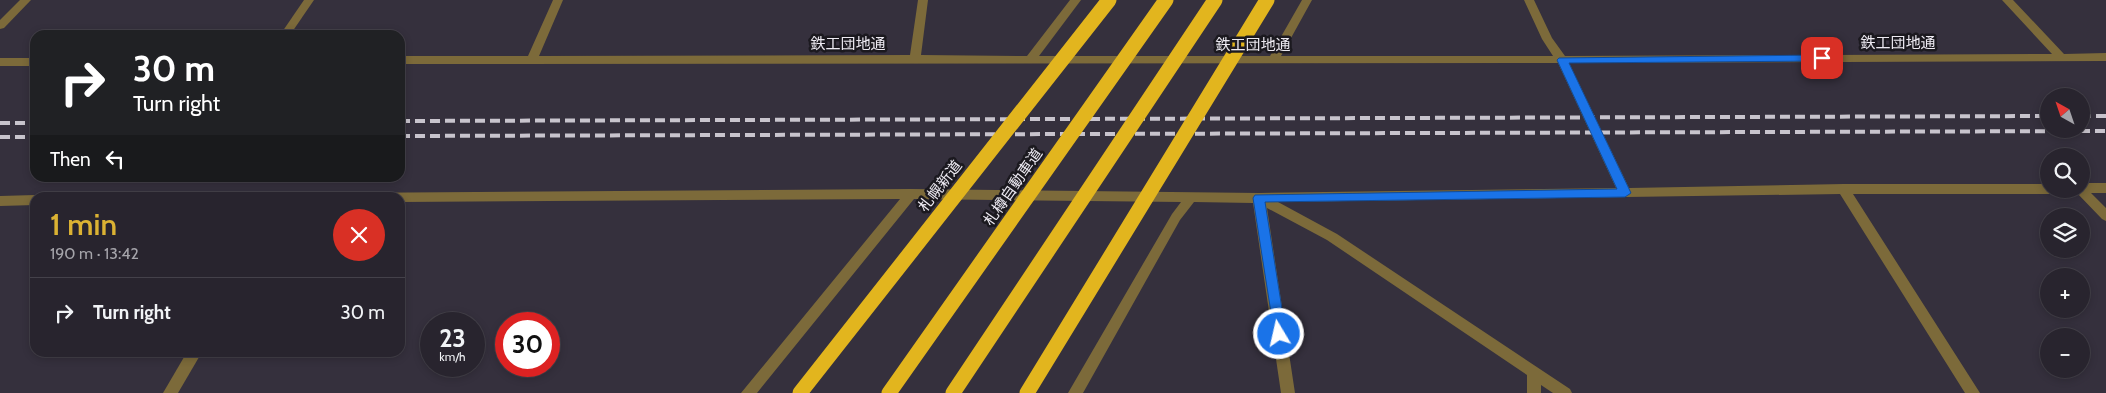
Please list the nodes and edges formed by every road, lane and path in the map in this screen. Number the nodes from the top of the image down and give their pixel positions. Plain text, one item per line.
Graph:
1 (26, 0) edge
2 (309, 0) edge
3 (558, 0) edge
4 (923, 0) edge
5 (1076, 0) edge
6 (1108, 0) edge
7 (1166, 0) edge
8 (1215, 0) edge
9 (1267, 0) edge
10 (1307, 0) edge
11 (1529, 0) edge
12 (2007, 0) edge
13 (0, 26) edge
14 (288, 30) edge
15 (2061, 57) junction
16 (2106, 57) edge
17 (915, 58) junction
18 (1030, 59) junction
19 (405, 60) edge
20 (1273, 60) junction
21 (1562, 60) junction
22 (531, 61) junction
23 (0, 62) edge
24 (30, 62) edge
25 (2040, 188) edge
26 (2106, 188) edge
27 (1844, 189) junction
28 (2090, 189) edge
29 (1625, 193) junction
30 (911, 194) junction
31 (1191, 197) junction
32 (405, 198) edge
33 (1259, 198) junction
34 (2089, 198) edge
35 (30, 200) edge
36 (0, 201) edge
37 (2106, 216) edge
38 (192, 357) edge
39 (1534, 373) junction
40 (170, 393) edge
41 (748, 393) edge
42 (800, 393) edge
43 (889, 393) edge
44 (953, 393) edge
45 (1027, 393) edge
46 (1076, 393) edge
47 (1288, 393) edge
48 (1534, 393) edge
49 (1565, 393) edge
50 (1973, 393) edge

1 - 13 street
2 - 14 street
3 - 22 street
4 - 17 street
5 - 18 street
6 - 42 highway, 札幌新道, bridge
7 - 43 highway, 札樽自動車道, bridge
8 - 44 highway, bridge
9 - 45 highway, bridge
10 - 20 street
11 - 21 street
12 - 15 street
15 - 16 street, 鉄工団地通
15 - 21 street, 鉄工団地通
17 - 18 street, 鉄工団地通
17 - 22 street, 鉄工団地通
18 - 20 street, 鉄工団地通
19 - 22 street, 鉄工団地通
20 - 21 street, 鉄工団地通
21 - 29 street
23 - 24 street
25 - 27 street
26 - 28 street
27 - 29 street
27 - 50 street
29 - 33 street
30 - 31 street
30 - 32 street
30 - 41 street
31 - 33 street
31 - 46 street
33 - 39 street
33 - 47 street
34 - 37 street
35 - 36 street
38 - 40 street
39 - 48 street
39 - 49 street

